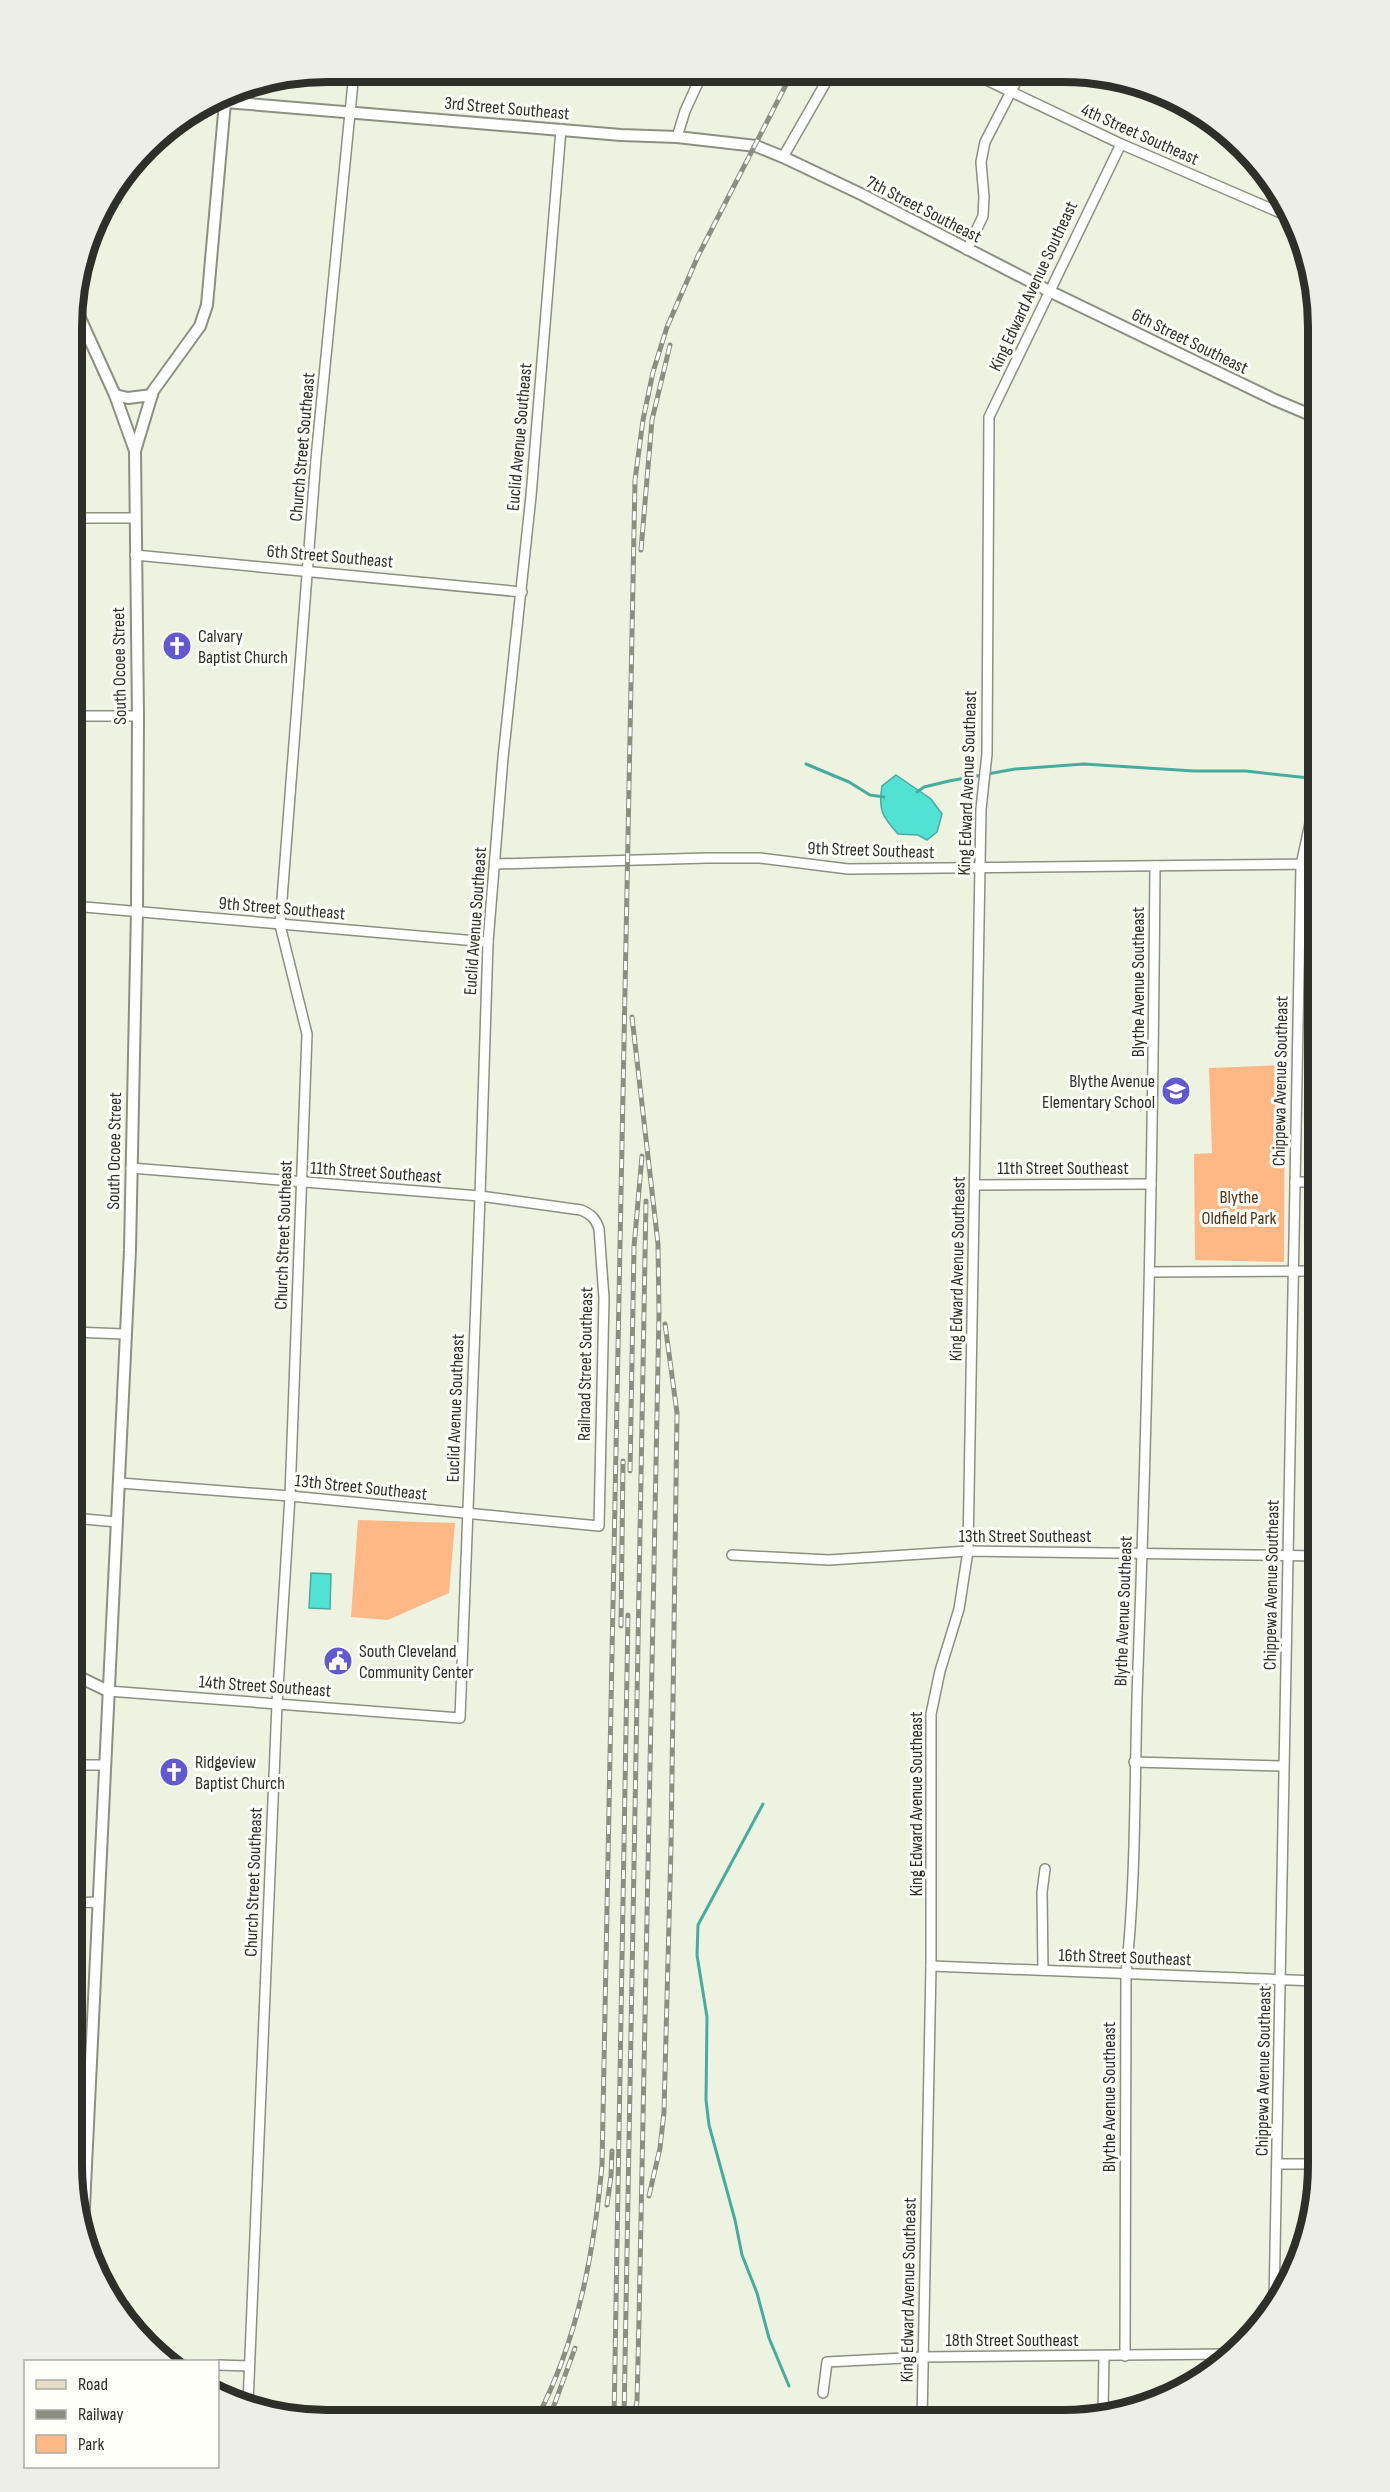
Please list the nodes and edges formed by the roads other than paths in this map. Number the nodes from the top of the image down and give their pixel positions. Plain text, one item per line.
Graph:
1 (353, 82) edge
2 (698, 82) edge
3 (826, 82) edge
4 (990, 82) edge
5 (1016, 82) edge
6 (1011, 92) junction
7 (236, 100) edge
8 (221, 107) edge
9 (350, 111) junction
10 (561, 129) junction
11 (677, 138) junction
12 (1121, 144) junction
13 (783, 157) junction
14 (1279, 212) edge
15 (967, 250) junction
16 (1049, 291) junction
17 (82, 323) edge
18 (116, 395) junction
19 (152, 395) junction
20 (1308, 414) edge
21 (135, 451) junction
22 (82, 518) edge
23 (135, 518) junction
24 (135, 555) junction
25 (309, 572) junction
26 (522, 592) junction
27 (82, 716) edge
28 (138, 716) junction
29 (1308, 832) edge
30 (495, 864) junction
31 (1301, 865) junction
32 (1308, 865) edge
33 (1155, 866) junction
34 (981, 869) junction
35 (82, 907) edge
36 (137, 910) junction
37 (280, 925) junction
38 (488, 942) junction
39 (131, 1168) junction
40 (1295, 1182) junction
41 (1308, 1182) edge
42 (301, 1183) junction
43 (1150, 1184) junction
44 (975, 1185) junction
45 (480, 1196) junction
46 (581, 1210) joint
47 (1293, 1271) junction
48 (1308, 1271) edge
49 (1150, 1272) junction
50 (82, 1332) edge
51 (124, 1334) junction
52 (120, 1483) junction
53 (290, 1496) junction
54 (467, 1514) junction
55 (82, 1519) edge
56 (117, 1522) junction
57 (599, 1526) joint
58 (968, 1551) junction
59 (1142, 1553) junction
60 (732, 1555) dead end
61 (1289, 1555) junction
62 (1308, 1556) edge
63 (82, 1678) edge
64 (108, 1691) junction
65 (277, 1704) junction
66 (460, 1718) joint
67 (1134, 1762) junction
68 (82, 1765) edge
69 (103, 1765) junction
70 (1283, 1766) junction
71 (1045, 1869) dead end
72 (97, 1902) junction
73 (82, 1903) edge
74 (932, 1966) junction
75 (1043, 1970) junction
76 (1126, 1974) junction
77 (1281, 1979) junction
78 (1308, 1980) edge
79 (1278, 2164) junction
80 (1308, 2164) edge
81 (85, 2192) edge
82 (1274, 2288) edge
83 (1218, 2354) edge
84 (1125, 2356) junction
85 (923, 2357) junction
86 (1104, 2357) junction
87 (219, 2365) edge
88 (249, 2366) junction
89 (823, 2393) dead end
90 (248, 2396) edge
91 (1103, 2406) edge
92 (922, 2410) edge

1 - 9 street, Church Street Southeast
2 - 11 street
3 - 13 street
4 - 6 street, 4th Street Southeast
5 - 6 street
6 - 12 street, 4th Street Southeast
6 - 15 street
7 - 9 street, 3rd Street Southeast
8 - 19 street, South Ocoee Street
9 - 10 street, 3rd Street Southeast
9 - 25 street, Church Street Southeast
10 - 11 street, 3rd Street Southeast
10 - 26 street, Euclid Avenue Southeast
11 - 13 street, 3rd Street Southeast
12 - 14 street, 4th Street Southeast
12 - 16 street, King Edward Avenue Southeast
13 - 15 street, 7th Street Southeast
15 - 16 street, 7th Street Southeast
16 - 20 street, 6th Street Southeast
16 - 34 street, King Edward Avenue Southeast
17 - 18 street
18 - 19 street
18 - 21 street
19 - 21 street, South Ocoee Street
21 - 23 street, South Ocoee Street
22 - 23 street
23 - 24 street, South Ocoee Street
24 - 25 street, 6th Street Southeast
24 - 28 street, South Ocoee Street
25 - 26 street, 6th Street Southeast
25 - 37 street, Church Street Southeast
26 - 30 street, Euclid Avenue Southeast
27 - 28 street
28 - 36 street, South Ocoee Street
29 - 31 street, Chippewa Avenue Southeast
30 - 34 street, 9th Street Southeast
30 - 38 street, Euclid Avenue Southeast
31 - 32 street, 9th Street Southeast
31 - 33 street, 9th Street Southeast
31 - 40 street, Chippewa Avenue Southeast
33 - 34 street, 9th Street Southeast
33 - 43 street, Blythe Avenue Southeast
34 - 44 street, King Edward Avenue Southeast
35 - 36 street, 9th Street Southeast
36 - 37 street, 9th Street Southeast
36 - 39 street, South Ocoee Street
37 - 38 street, 9th Street Southeast
37 - 42 street, Church Street Southeast
38 - 45 street, Euclid Avenue Southeast
39 - 42 street, 11th Street Southeast
39 - 51 street, South Ocoee Street
40 - 41 street
40 - 47 street, Chippewa Avenue Southeast
42 - 45 street, 11th Street Southeast
42 - 53 street, Church Street Southeast
43 - 44 street, 11th Street Southeast
43 - 49 street, Blythe Avenue Southeast
44 - 58 street, King Edward Avenue Southeast
45 - 46 street, 11th Street Southeast
45 - 54 street, Euclid Avenue Southeast
46 - 57 street, Railroad Street Southeast
47 - 48 street
47 - 49 street
47 - 61 street, Chippewa Avenue Southeast
49 - 59 street, Blythe Avenue Southeast
50 - 51 street
51 - 52 street, South Ocoee Street
52 - 53 street, 13th Street Southeast
52 - 56 street, South Ocoee Street
53 - 54 street, 13th Street Southeast
53 - 65 street, Church Street Southeast
54 - 57 street, 13th Street Southeast
54 - 66 street, Euclid Avenue Southeast
55 - 56 street
56 - 64 street, South Ocoee Street
58 - 59 street, 13th Street Southeast
58 - 60 street, 13th Street Southeast
58 - 74 street, King Edward Avenue Southeast
59 - 61 street, 13th Street Southeast
59 - 67 street, Blythe Avenue Southeast
61 - 62 street, 13th Street Southeast
61 - 70 street, Chippewa Avenue Southeast
63 - 64 street, 14th Street Southeast
64 - 65 street, 14th Street Southeast
64 - 69 street, South Ocoee Street
65 - 66 street, 14th Street Southeast
65 - 88 street, Church Street Southeast
67 - 70 street
67 - 76 street, Blythe Avenue Southeast
68 - 69 street
69 - 72 street, South Ocoee Street
70 - 77 street, Chippewa Avenue Southeast
71 - 75 street
72 - 73 street
72 - 81 street, South Ocoee Street
74 - 75 street, 16th Street Southeast
74 - 85 street, King Edward Avenue Southeast
75 - 76 street, 16th Street Southeast
76 - 77 street, 16th Street Southeast
76 - 84 street, Blythe Avenue Southeast
77 - 78 street, 16th Street Southeast
77 - 79 street, Chippewa Avenue Southeast
79 - 80 street
79 - 82 street, Chippewa Avenue Southeast
83 - 84 street, 18th Street Southeast
84 - 86 street, 18th Street Southeast
85 - 86 street, 18th Street Southeast
85 - 89 street, 18th Street Southeast
85 - 92 street, King Edward Avenue Southeast
86 - 91 street
87 - 88 street
88 - 90 street, Church Street Southeast

